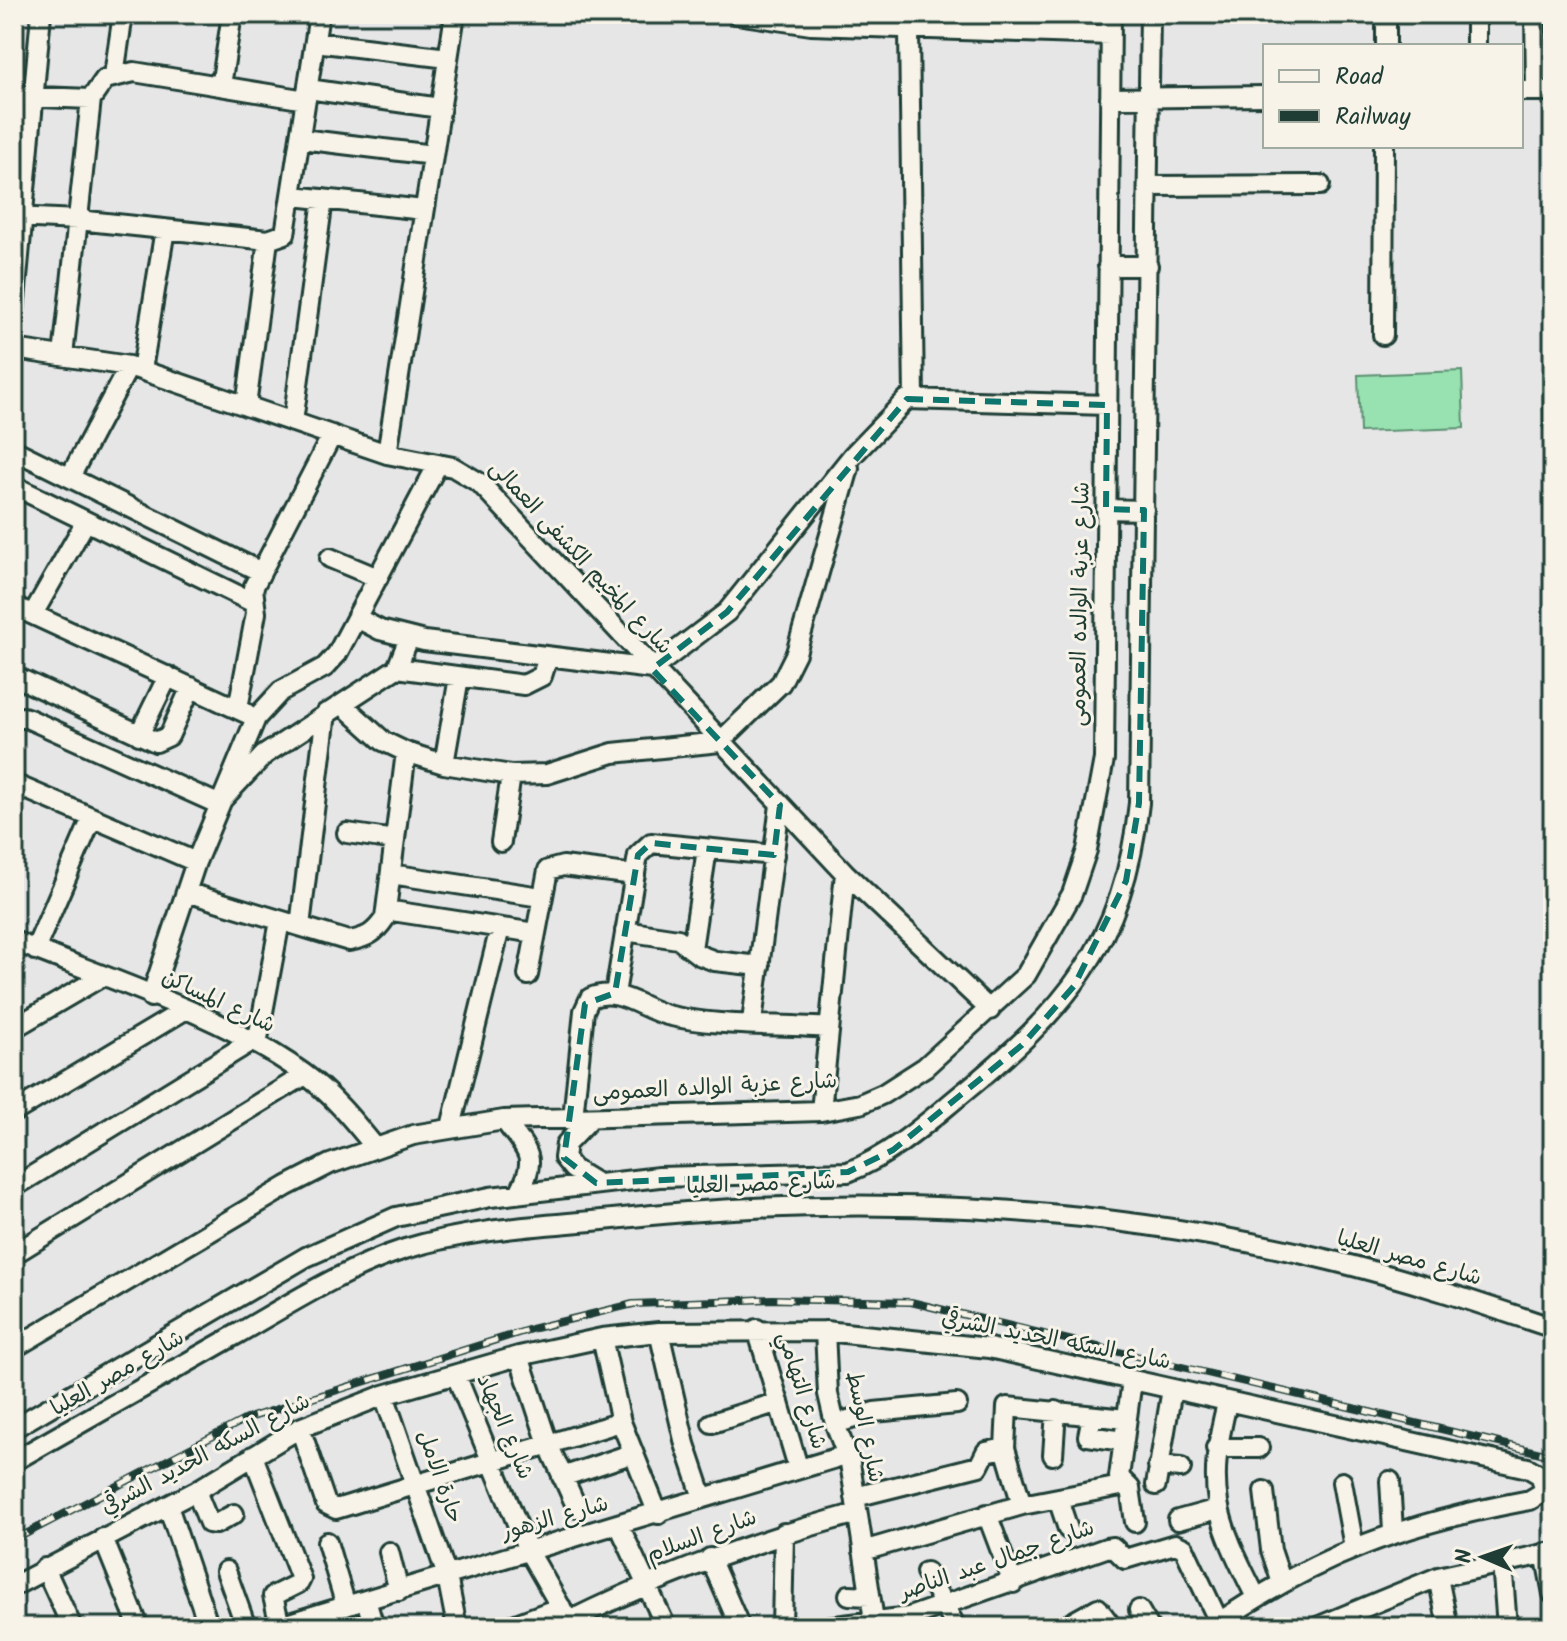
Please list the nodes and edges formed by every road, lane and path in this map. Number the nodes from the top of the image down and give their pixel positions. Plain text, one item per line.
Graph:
1 (41, 14) edge
2 (123, 14) edge
3 (232, 14) edge
4 (319, 14) edge
5 (455, 14) edge
6 (736, 14) edge
7 (1036, 14) edge
8 (1111, 14) edge
9 (1150, 14) edge
10 (1386, 14) edge
11 (1476, 14) edge
12 (1535, 14) edge
13 (811, 20) edge
14 (937, 23) edge
15 (909, 31) junction
16 (1036, 34) junction
17 (1110, 35) junction
18 (315, 42) junction
19 (1386, 44) edge
20 (1476, 44) edge
21 (448, 58) junction
22 (114, 75) junction
23 (221, 86) junction
24 (1537, 91) edge
25 (307, 94) junction
26 (14, 96) edge
27 (33, 96) junction
28 (1263, 96) edge
29 (1150, 97) junction
30 (1110, 98) junction
31 (91, 99) junction
32 (440, 108) junction
33 (301, 139) junction
34 (1384, 148) edge
35 (433, 155) junction
36 (1320, 185) dead end
37 (1149, 186) junction
38 (293, 196) junction
39 (323, 199) junction
40 (424, 210) junction
41 (18, 217) edge
42 (78, 220) junction
43 (165, 229) junction
44 (268, 240) junction
45 (1108, 266) junction
46 (1148, 266) junction
47 (14, 311) edge
48 (1383, 335) dead end
49 (14, 349) edge
50 (63, 356) junction
51 (135, 368) junction
52 (914, 398) junction
53 (1107, 405) junction
54 (246, 406) junction
55 (293, 422) junction
56 (332, 435) junction
57 (14, 450) edge
58 (387, 454) junction
59 (853, 455) junction
60 (438, 464) junction
61 (70, 477) junction
62 (14, 486) edge
63 (1106, 509) junction
64 (1144, 510) junction
65 (86, 521) junction
66 (330, 558) dead end
67 (261, 572) junction
68 (378, 578) junction
69 (254, 603) junction
70 (14, 606) edge
71 (33, 614) junction
72 (357, 618) junction
73 (409, 638) junction
74 (548, 657) junction
75 (397, 668) junction
76 (652, 669) junction
77 (14, 676) edge
78 (168, 676) junction
79 (459, 677) junction
80 (191, 687) junction
81 (238, 708) junction
82 (334, 708) junction
83 (256, 718) junction
84 (14, 720) edge
85 (146, 738) junction
86 (720, 742) junction
87 (406, 752) junction
88 (1104, 759) junction
89 (1140, 760) junction
90 (444, 764) junction
91 (138, 768) junction
92 (511, 775) junction
93 (14, 784) edge
94 (218, 804) junction
95 (780, 805) junction
96 (92, 818) junction
97 (347, 833) dead end
98 (395, 840) junction
99 (501, 842) dead end
100 (707, 849) junction
101 (774, 855) junction
102 (196, 862) junction
103 (845, 873) junction
104 (391, 874) junction
105 (635, 875) junction
106 (186, 892) junction
107 (541, 897) junction
108 (386, 910) junction
109 (280, 921) junction
110 (300, 926) junction
111 (500, 928) junction
112 (625, 931) junction
113 (535, 933) junction
114 (21, 946) edge
115 (692, 949) junction
116 (760, 966) junction
117 (528, 975) dead end
118 (101, 977) junction
119 (615, 994) junction
120 (151, 997) junction
121 (990, 1010) junction
122 (183, 1011) junction
123 (752, 1022) junction
124 (14, 1028) edge
125 (829, 1028) junction
126 (254, 1042) junction
127 (305, 1075) junction
128 (821, 1111) junction
129 (14, 1112) edge
130 (582, 1118) junction
131 (504, 1120) junction
132 (451, 1127) junction
133 (375, 1147) junction
134 (848, 1172) junction
135 (596, 1183) junction
136 (14, 1187) edge
137 (519, 1193) junction
138 (848, 1206) junction
139 (396, 1217) junction
140 (406, 1249) junction
141 (14, 1254) edge
142 (1553, 1328) edge
143 (757, 1329) junction
144 (825, 1331) junction
145 (659, 1332) junction
146 (602, 1338) junction
147 (14, 1348) edge
148 (519, 1356) junction
149 (456, 1375) junction
150 (1132, 1380) junction
151 (1172, 1389) junction
152 (384, 1395) junction
153 (779, 1402) junction
154 (1227, 1403) junction
155 (957, 1404) dead end
156 (1056, 1411) junction
157 (1092, 1416) junction
158 (1126, 1419) junction
159 (621, 1422) junction
160 (712, 1423) dead end
161 (835, 1424) junction
162 (14, 1428) edge
163 (300, 1428) junction
164 (1123, 1441) junction
165 (548, 1444) junction
166 (1005, 1448) junction
167 (1216, 1448) junction
168 (1259, 1448) dead end
169 (631, 1454) junction
170 (846, 1455) junction
171 (1053, 1455) dead end
172 (253, 1456) junction
173 (491, 1459) junction
174 (14, 1461) edge
175 (1158, 1466) junction
176 (798, 1467) junction
177 (1181, 1468) dead end
178 (562, 1477) junction
179 (1390, 1481) dead end
180 (416, 1482) junction
181 (1342, 1482) dead end
182 (1126, 1485) junction
183 (1156, 1485) dead end
184 (196, 1491) junction
185 (1264, 1491) dead end
186 (1549, 1491) edge
187 (703, 1498) junction
188 (1058, 1499) junction
189 (856, 1505) junction
190 (1022, 1505) junction
191 (168, 1506) junction
192 (577, 1508) dead end
193 (1218, 1509) junction
194 (234, 1514) dead end
195 (658, 1514) junction
196 (987, 1514) junction
197 (1178, 1520) dead end
198 (1135, 1522) dead end
199 (619, 1525) junction
200 (1068, 1529) dead end
201 (1393, 1531) junction
202 (784, 1533) junction
203 (103, 1538) junction
204 (327, 1542) dead end
205 (1354, 1547) junction
206 (528, 1550) junction
207 (863, 1551) junction
208 (389, 1552) dead end
209 (1549, 1552) edge
210 (710, 1558) junction
211 (1502, 1562) junction
212 (45, 1568) junction
213 (226, 1571) dead end
214 (926, 1572) dead end
215 (447, 1576) junction
216 (1438, 1577) junction
217 (1013, 1583) junction
218 (1282, 1583) junction
219 (646, 1584) junction
220 (14, 1586) edge
221 (399, 1591) junction
222 (1553, 1594) edge
223 (621, 1595) junction
224 (849, 1595) dead end
225 (870, 1596) junction
226 (1256, 1597) junction
227 (366, 1600) junction
228 (346, 1606) junction
229 (943, 1606) junction
230 (1139, 1610) dead end
231 (629, 1613) dead end
232 (567, 1618) edge
233 (303, 1624) edge
234 (1215, 1624) edge
235 (67, 1625) edge
236 (875, 1625) edge
237 (278, 1626) edge
238 (1321, 1626) edge
239 (139, 1627) edge
240 (209, 1627) edge
241 (246, 1627) edge
242 (374, 1627) edge
243 (457, 1627) edge
244 (508, 1627) edge
245 (666, 1627) edge
246 (740, 1627) edge
247 (782, 1627) edge
248 (827, 1627) edge
249 (956, 1627) edge
250 (1064, 1627) edge
251 (1112, 1627) edge
252 (1149, 1627) edge
253 (1448, 1627) edge
254 (1507, 1627) edge

1 - 27 street
2 - 22 street
3 - 23 street
4 - 18 street
5 - 21 street
6 - 13 street
7 - 16 street
8 - 17 street, شارع عزبة الوالده العمومى
9 - 29 street
10 - 19 street
11 - 20 street
12 - 24 street
13 - 15 street
14 - 15 street
14 - 16 street
15 - 52 street
16 - 17 street
17 - 30 street, شارع عزبة الوالده العمومى
18 - 21 street
18 - 25 street
21 - 32 street
22 - 23 street
22 - 31 street
23 - 25 street
25 - 32 street
25 - 33 street
26 - 27 street
27 - 31 street
27 - 41 street
28 - 29 street
29 - 30 street
29 - 37 street
30 - 45 street, شارع عزبة الوالده العمومى
31 - 42 street
32 - 35 street
33 - 35 street
33 - 38 street
34 - 48 street
35 - 40 street
36 - 37 street
37 - 46 street
38 - 39 street
38 - 44 street
39 - 40 street
39 - 55 street
40 - 58 street
41 - 42 street
41 - 47 street
42 - 43 street
42 - 50 street
43 - 44 street
43 - 51 street
44 - 54 street
45 - 46 street
45 - 53 street, شارع عزبة الوالده العمومى
46 - 64 street
49 - 50 street, شارع المخيم الكشفى العمالى
50 - 51 street, شارع المخيم الكشفى العمالى
51 - 54 street, شارع المخيم الكشفى العمالى
51 - 61 street
52 - 53 street
52 - 59 street
53 - 63 street, شارع عزبة الوالده العمومى
54 - 55 street, شارع المخيم الكشفى العمالى
55 - 56 street, شارع المخيم الكشفى العمالى
56 - 58 street, شارع المخيم الكشفى العمالى
56 - 67 street
57 - 61 street
58 - 60 street, شارع المخيم الكشفى العمالى
59 - 76 street
59 - 86 street
60 - 68 street
60 - 76 street, شارع المخيم الكشفى العمالى
61 - 67 street
62 - 65 street
63 - 64 street
63 - 88 street, شارع عزبة الوالده العمومى
64 - 89 street
65 - 69 street
65 - 71 street
66 - 68 street
67 - 69 street
68 - 72 street
69 - 81 street
70 - 71 street
71 - 78 street
72 - 73 street
72 - 83 street
73 - 74 street
73 - 75 street
74 - 76 street
74 - 79 street
75 - 79 street
75 - 82 street
76 - 86 street, شارع المخيم الكشفى العمالى
77 - 85 street
78 - 80 street
78 - 85 street
79 - 90 street
80 - 81 street
80 - 85 street
81 - 83 street
82 - 87 street
82 - 94 street
82 - 110 street
83 - 94 street
84 - 91 street
85 - 91 street
86 - 92 street
86 - 95 street, شارع المخيم الكشفى العمالى
87 - 90 street
87 - 98 street
88 - 89 street
88 - 121 street, شارع عزبة الوالده العمومى
89 - 134 street
90 - 92 street
91 - 94 street
92 - 99 street
93 - 96 street
94 - 102 street
95 - 101 street
95 - 103 street, شارع المخيم الكشفى العمالى
96 - 102 street
96 - 114 street
97 - 98 street
98 - 104 street
100 - 101 street
100 - 105 street
100 - 115 street
101 - 116 street
102 - 106 street
103 - 121 street, شارع المخيم الكشفى العمالى
103 - 125 street
104 - 107 street
104 - 108 street
105 - 107 street
105 - 112 street
106 - 109 street
106 - 120 street
107 - 113 street
108 - 110 street
108 - 111 street
109 - 110 street
109 - 126 street
111 - 113 street
111 - 132 street
112 - 115 street
112 - 119 street
113 - 117 street
114 - 118 street, شارع المساكن
115 - 116 street
116 - 123 street
118 - 120 street, شارع المساكن
118 - 124 street
119 - 123 street
119 - 130 street
120 - 122 street, شارع المساكن
121 - 128 street, شارع عزبة الوالده العمومى
122 - 126 street, شارع المساكن
122 - 129 street
123 - 125 street
125 - 128 street
126 - 127 street, شارع المساكن
126 - 136 street
127 - 133 street, شارع المساكن
127 - 141 street
128 - 130 street, شارع عزبة الوالده العمومى
130 - 131 street, شارع عزبة الوالده العمومى
130 - 135 street
131 - 132 street, شارع عزبة الوالده العمومى
131 - 137 street
132 - 133 street, شارع عزبة الوالده العمومى
133 - 147 street, شارع عزبة الوالده العمومى
134 - 135 street, شارع مصر العليا
134 - 138 street
135 - 137 street, شارع مصر العليا
137 - 139 street, شارع مصر العليا
138 - 140 street, شارع مصر العليا
138 - 142 street, شارع مصر العليا
139 - 140 street
139 - 162 street, شارع مصر العليا
140 - 174 street, شارع مصر العليا
143 - 144 street, شارع السكه الحديد الشرقي
143 - 145 street, شارع السكه الحديد الشرقي
143 - 153 street, شارع التهامي
144 - 150 street, شارع السكه الحديد الشرقي
144 - 161 street, شارع الوسط
145 - 146 street, شارع السكه الحديد الشرقي
145 - 187 street
146 - 148 street, شارع السكه الحديد الشرقي
146 - 159 street
148 - 149 street, شارع السكه الحديد الشرقي
148 - 165 street
149 - 152 street, شارع السكه الحديد الشرقي
149 - 173 street, شارع الجهاد
150 - 151 street, شارع السكه الحديد الشرقي
150 - 158 street
151 - 154 street, شارع السكه الحديد الشرقي
151 - 175 street
152 - 163 street, شارع السكه الحديد الشرقي
152 - 180 street, حارة الامل
153 - 160 street
153 - 176 street, شارع التهامي
154 - 167 street
154 - 186 street, شارع السكه الحديد الشرقي
155 - 161 street
156 - 157 street
156 - 166 street
156 - 171 street
157 - 158 street
157 - 164 street
158 - 164 street
159 - 165 street
159 - 169 street
161 - 170 street, شارع الوسط
163 - 172 street, شارع السكه الحديد الشرقي
163 - 180 street
164 - 182 street
165 - 173 street
165 - 178 street
166 - 189 street, شارع السلام
166 - 190 street
167 - 168 street
167 - 193 street
169 - 178 street
169 - 195 street
170 - 176 street, شارع الزهور
170 - 189 street, شارع الوسط
172 - 184 street, شارع السكه الحديد الشرقي
172 - 237 street
173 - 180 street
173 - 206 street, شارع الجهاد
175 - 177 street
175 - 183 street
176 - 187 street, شارع الزهور
178 - 192 street
179 - 201 street
180 - 215 street, حارة الامل
181 - 205 street
182 - 188 street
182 - 198 street
184 - 191 street, شارع السكه الحديد الشرقي
184 - 194 street
185 - 218 street
186 - 201 street
187 - 195 street, شارع الزهور
188 - 190 street
188 - 200 street
189 - 202 street, شارع السلام
189 - 207 street, شارع الوسط
190 - 196 street
191 - 203 street, شارع السكه الحديد الشرقي
191 - 240 street
193 - 197 street
193 - 226 street
195 - 199 street, شارع الزهور
196 - 207 street
196 - 217 street
199 - 206 street, شارع الزهور
199 - 219 street
201 - 205 street
202 - 210 street, شارع السلام
202 - 247 street
203 - 212 street, شارع السكه الحديد الشرقي
203 - 239 street
204 - 228 street
205 - 218 street
206 - 215 street, شارع الزهور
206 - 232 street, شارع الجهاد
207 - 225 street, شارع الوسط
208 - 221 street
209 - 211 street
209 - 222 street
210 - 219 street, شارع السلام
210 - 246 street
211 - 216 street
211 - 254 street
212 - 220 street, شارع السكه الحديد الشرقي
212 - 235 street
213 - 241 street
214 - 229 street
215 - 221 street, شارع الزهور
215 - 243 street, حارة الامل
216 - 238 street
216 - 253 street
217 - 229 street, شارع جمال عبد الناصر
217 - 234 street, شارع جمال عبد الناصر
218 - 226 street
219 - 223 street, شارع السلام
219 - 245 street
221 - 227 street, شارع الزهور
223 - 231 street
223 - 232 street, شارع السلام
224 - 225 street
225 - 236 street, شارع الوسط
226 - 234 street
227 - 228 street, شارع الزهور
227 - 242 street
228 - 233 street, شارع الزهور
229 - 236 street, شارع جمال عبد الناصر
229 - 249 street
230 - 252 street
232 - 244 street, شارع السلام
233 - 237 street, شارع الزهور
236 - 248 street, شارع جمال عبد الناصر
250 - 251 street

